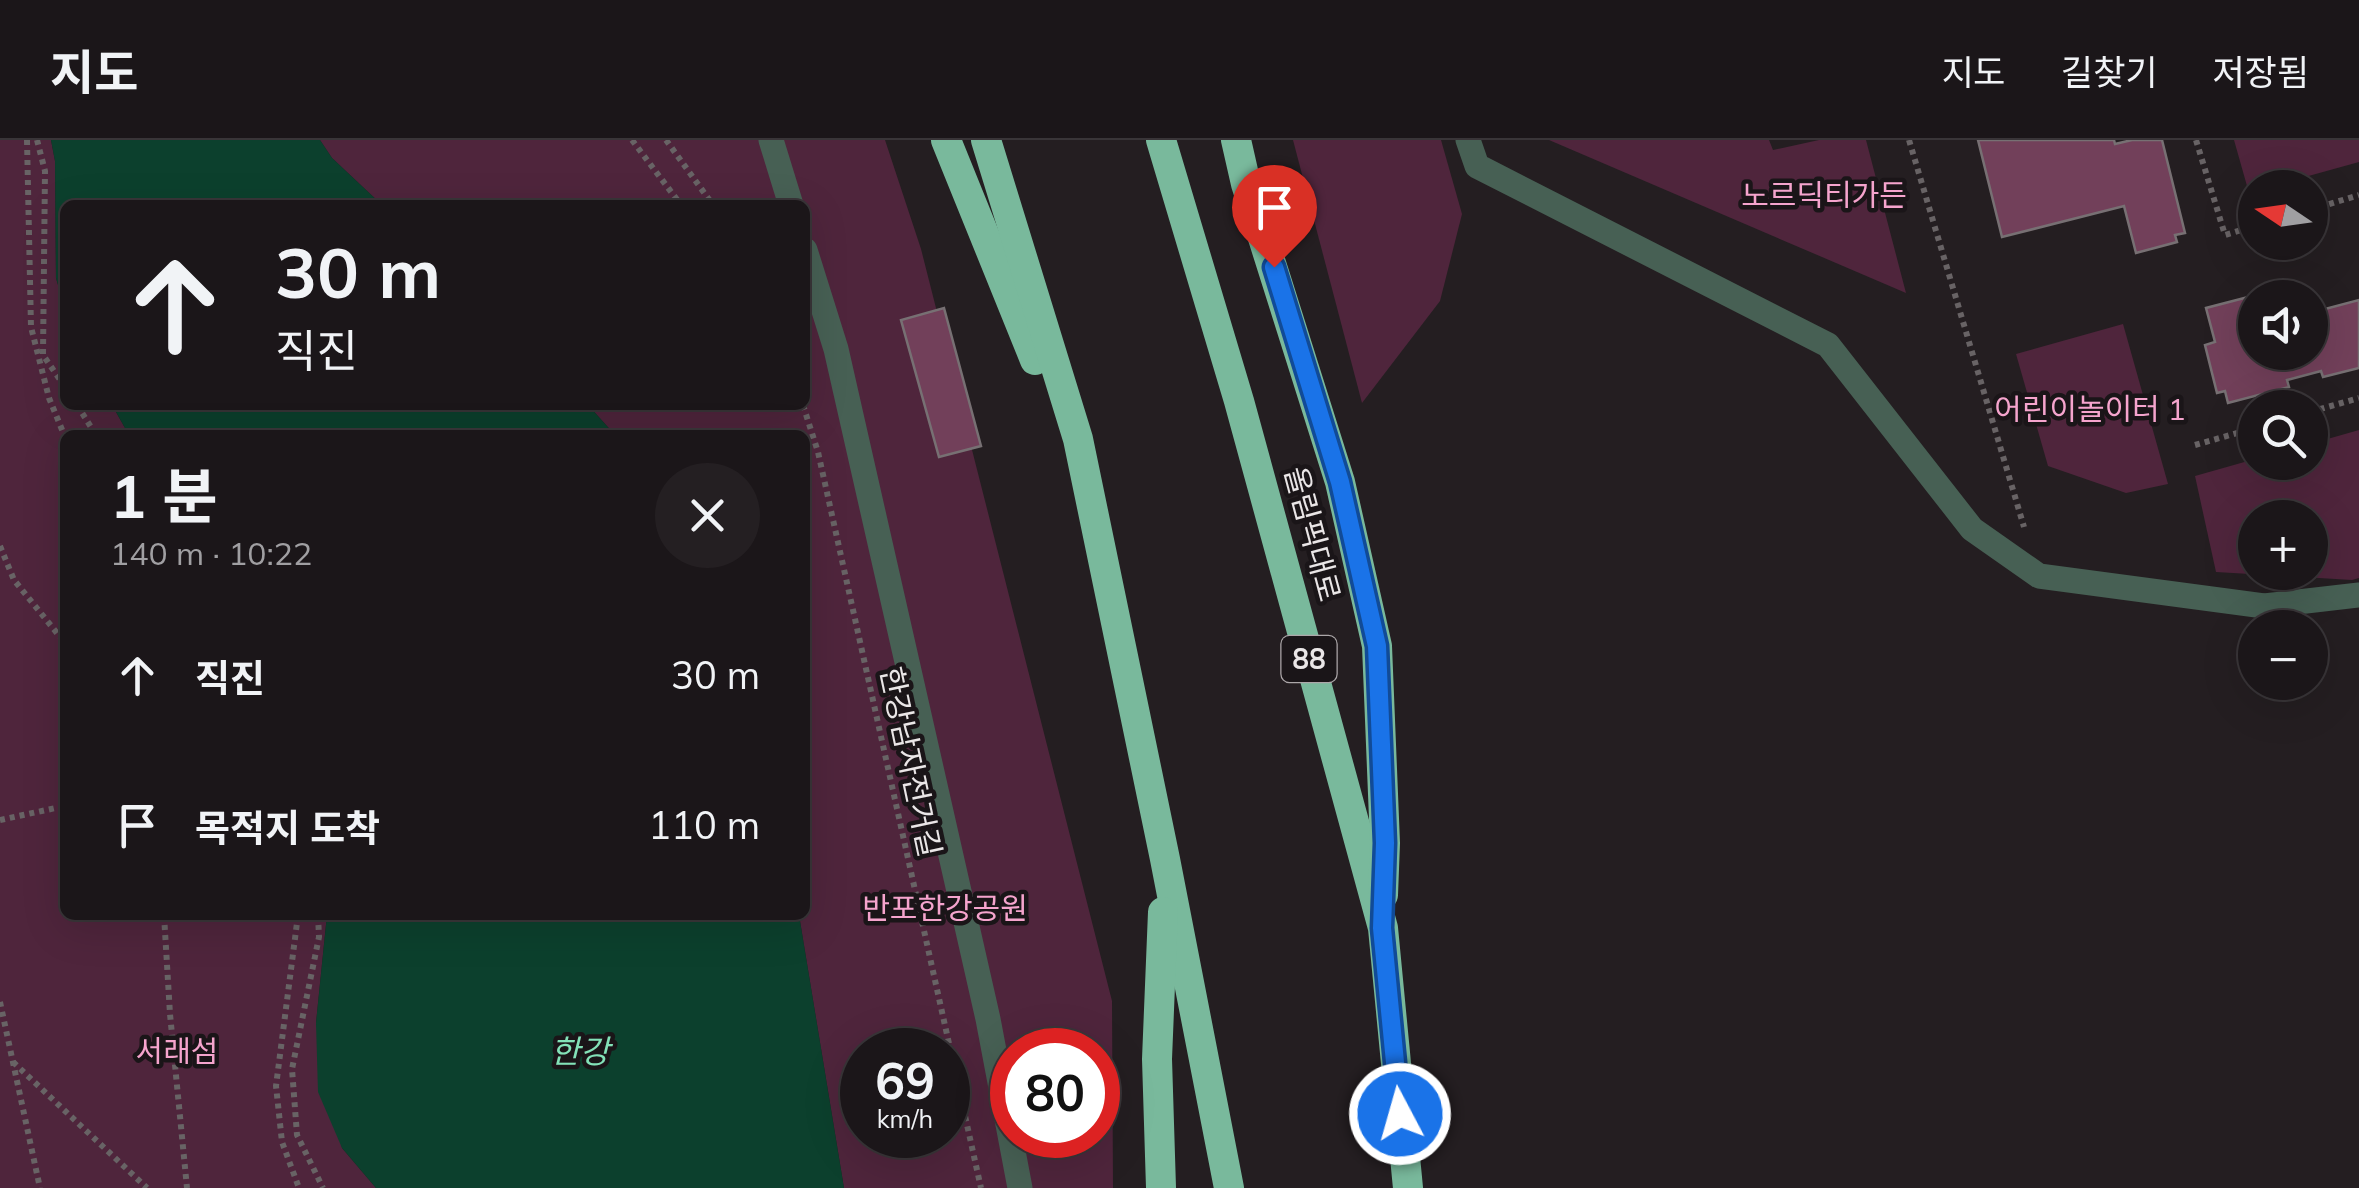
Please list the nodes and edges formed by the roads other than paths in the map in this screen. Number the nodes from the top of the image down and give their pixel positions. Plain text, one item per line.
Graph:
1 (771, 140) edge
2 (946, 140) edge
3 (986, 140) edge
4 (1161, 140) edge
5 (1236, 140) edge
6 (1468, 140) edge
7 (789, 200) edge
8 (810, 266) edge
9 (1089, 494) junction
10 (2359, 595) edge
11 (1165, 859) junction
12 (1382, 928) junction
13 (1020, 1188) edge
14 (1161, 1188) edge
15 (1228, 1188) edge
16 (1408, 1188) edge

1 - 7 street
2 - 9 highway
3 - 9 highway
4 - 12 highway, 올림픽대로 / 88
5 - 12 highway
6 - 10 street
8 - 13 street
9 - 11 highway
11 - 14 highway
11 - 15 highway
12 - 16 highway, 올림픽대로 / 88

